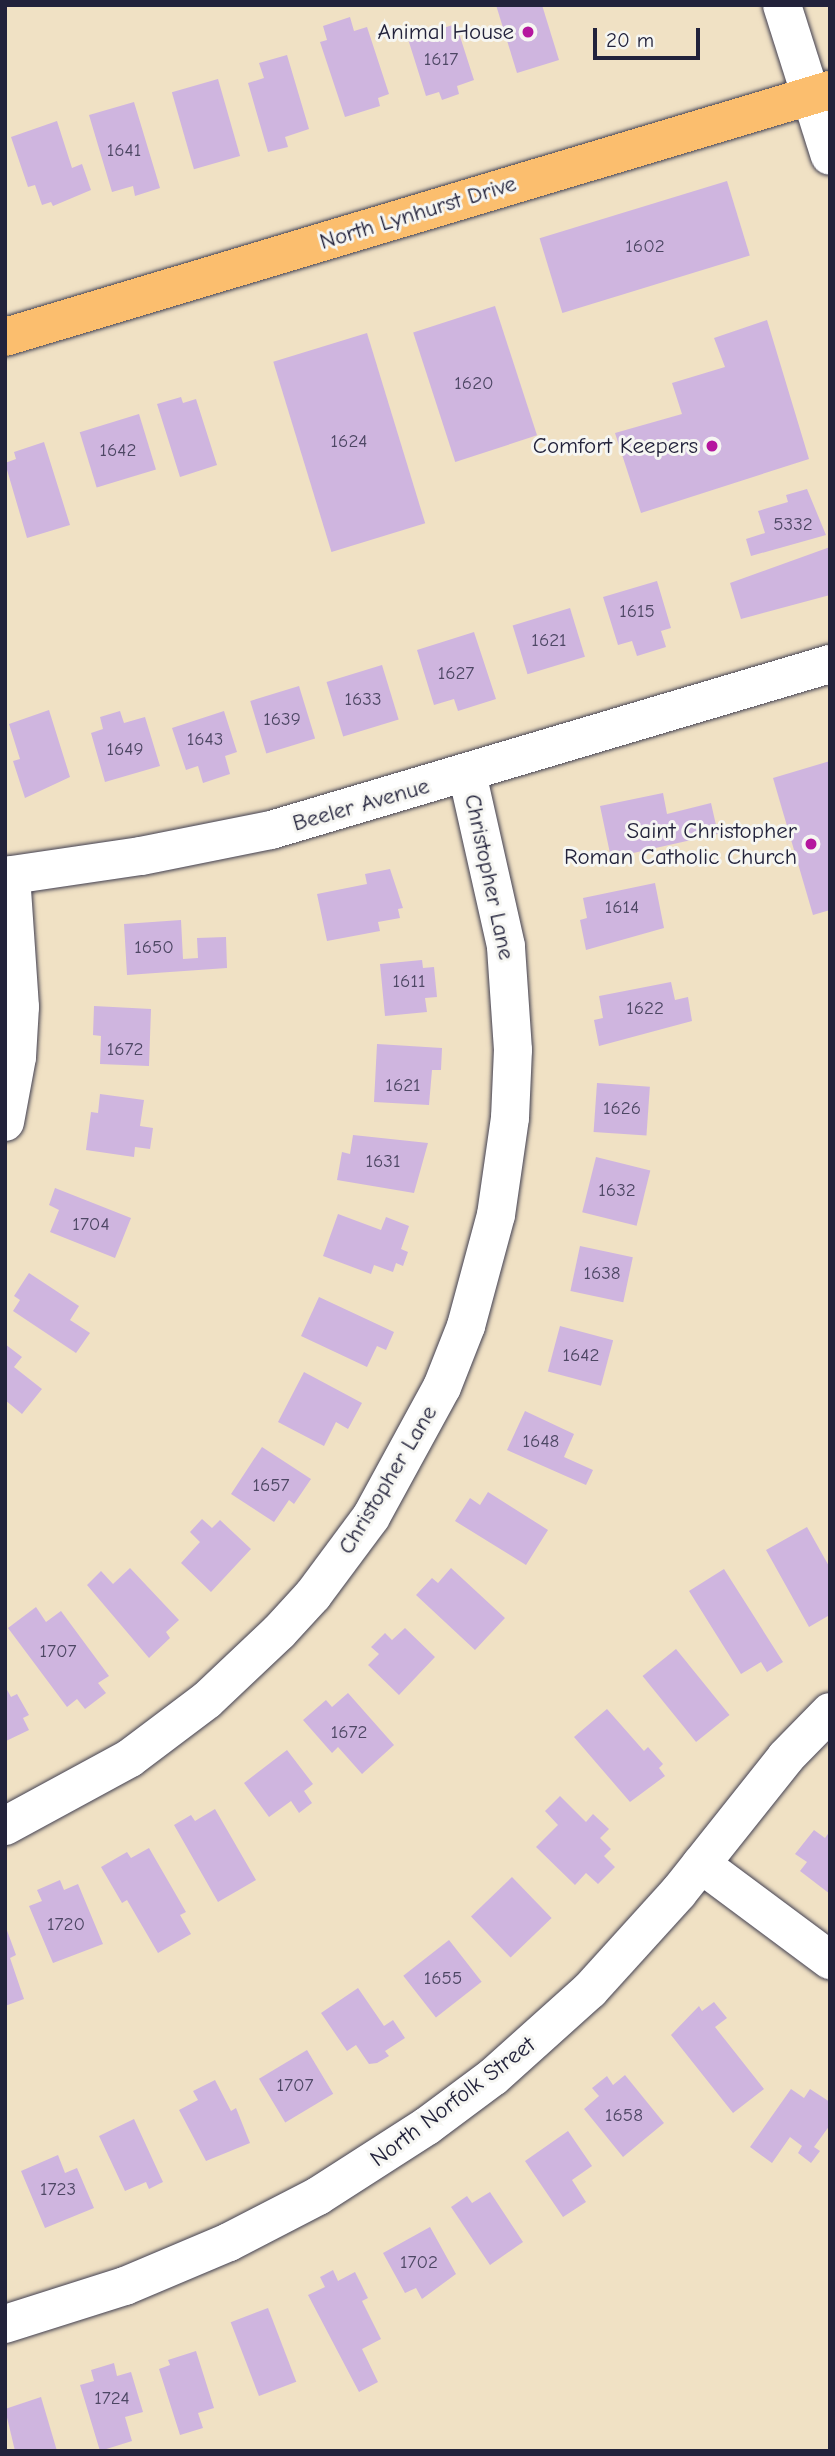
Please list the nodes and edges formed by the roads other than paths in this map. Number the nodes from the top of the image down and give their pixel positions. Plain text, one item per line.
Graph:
1 (782, 5) edge
2 (820, 93) edge
3 (830, 156) edge
4 (5, 337) edge
5 (830, 664) edge
6 (467, 773) junction
7 (8, 876) edge
8 (5, 1122) edge
9 (830, 1712) edge
10 (5, 1826) edge
11 (701, 1864) junction
12 (830, 1960) edge
13 (5, 2324) edge

1 - 2 street
2 - 3 street
2 - 4 main road, North Lynhurst Drive
5 - 6 street, Beeler Avenue
6 - 7 street, Beeler Avenue
6 - 10 street, Christopher Lane
7 - 8 street
9 - 11 street, North Norfolk Street
11 - 12 street
11 - 13 street, North Norfolk Street

